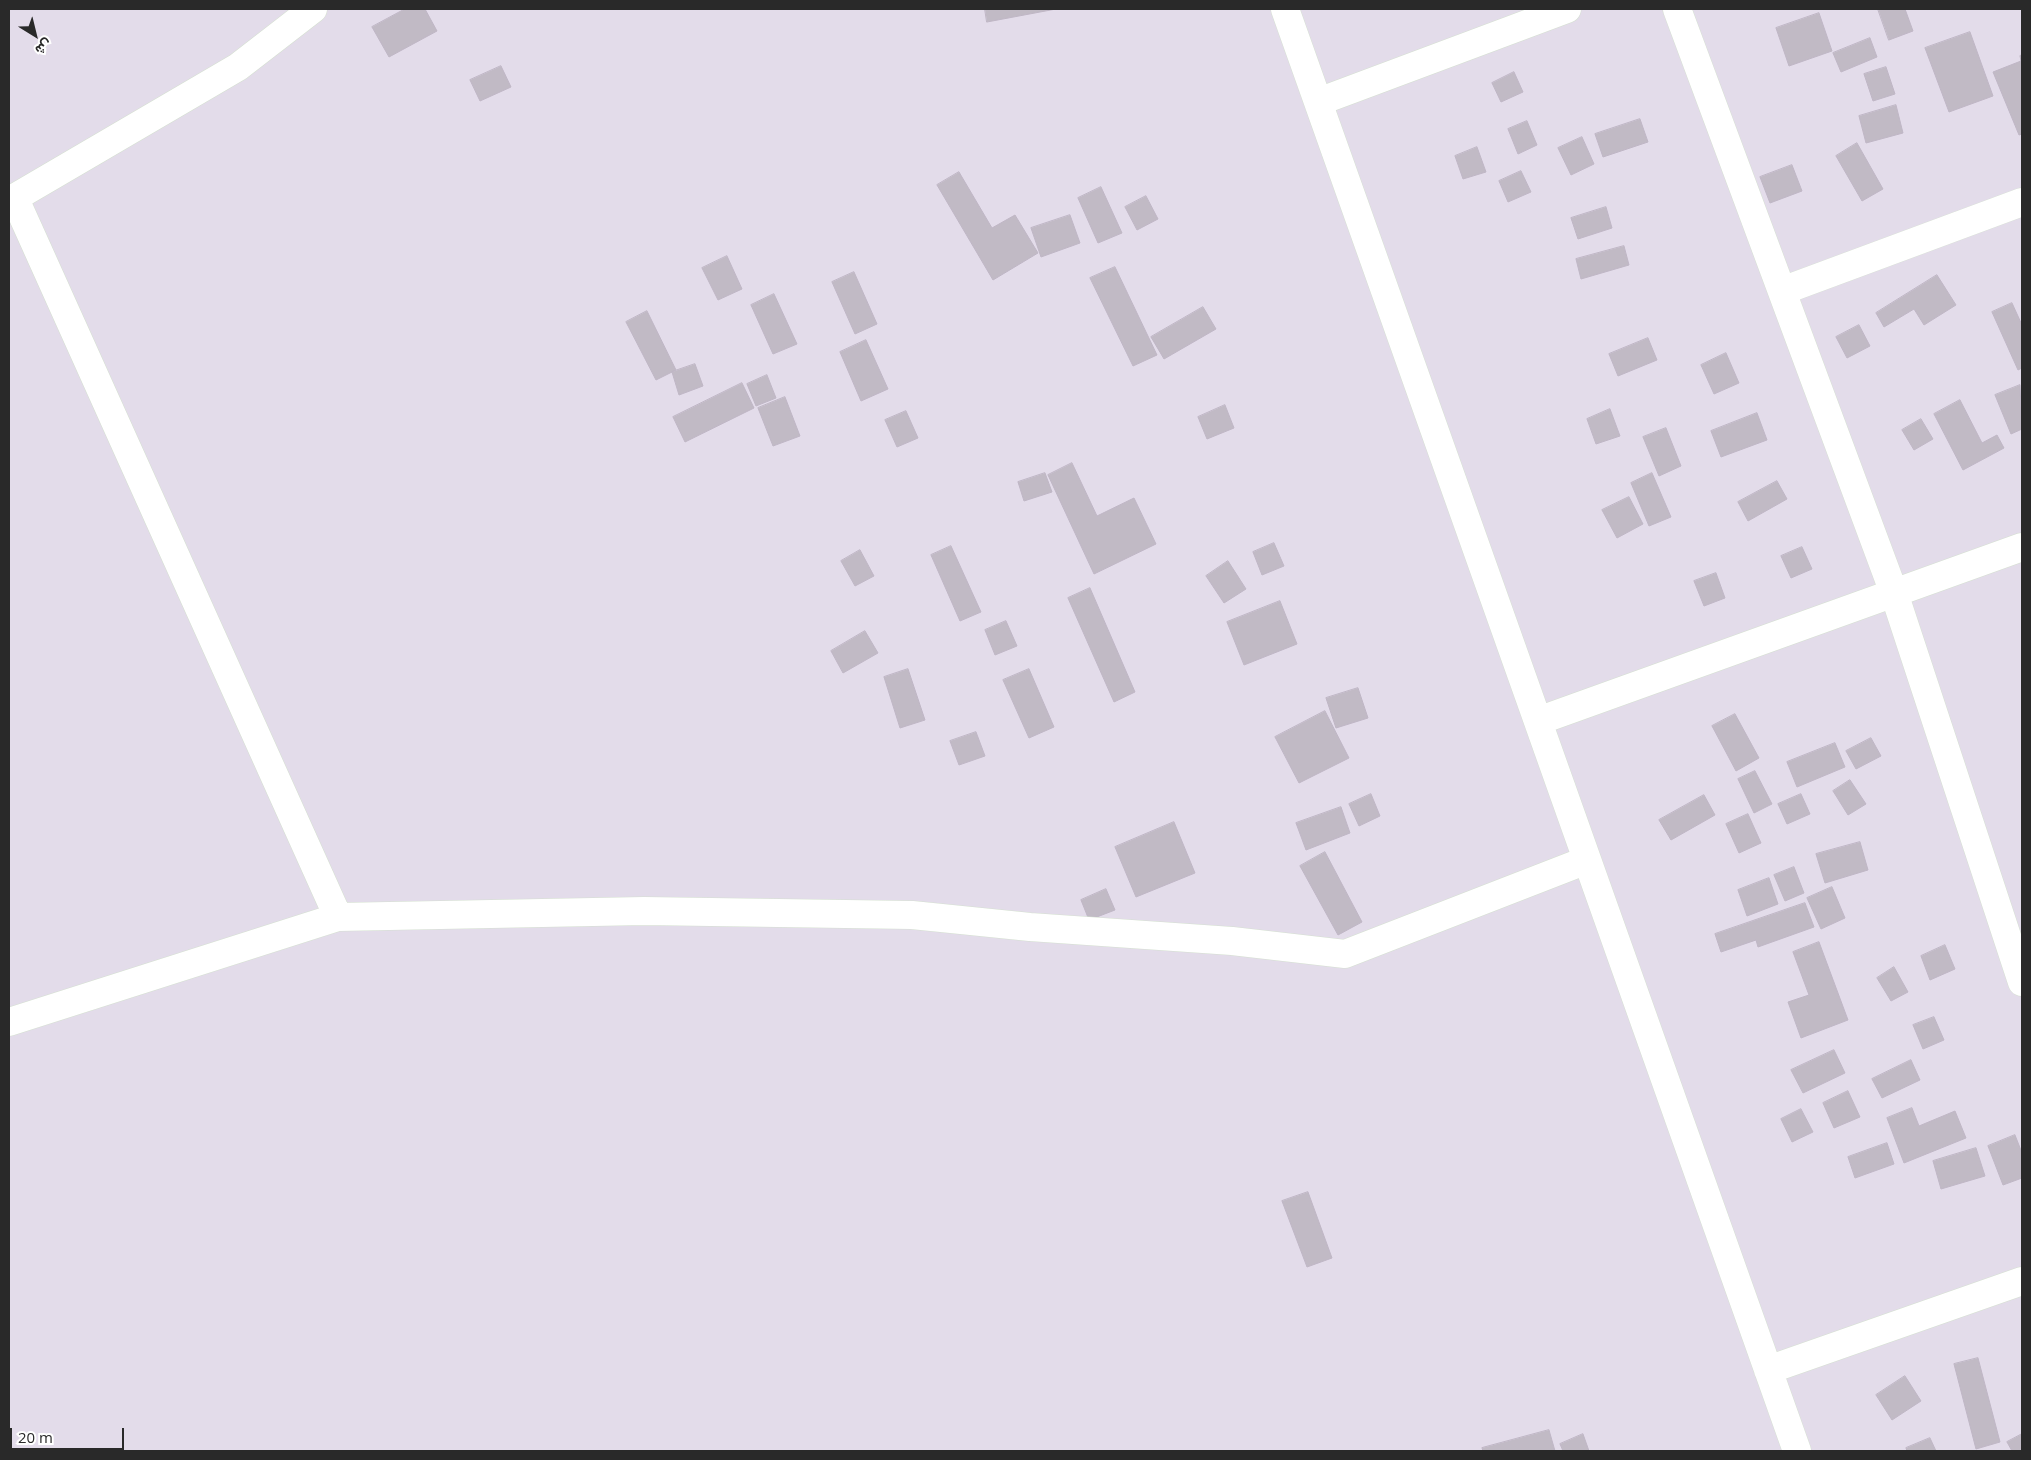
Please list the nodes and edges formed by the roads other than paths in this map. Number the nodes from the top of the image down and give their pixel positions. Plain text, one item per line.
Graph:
1 (313, 9) edge
2 (1285, 9) edge
3 (1567, 9) edge
4 (1677, 9) edge
5 (1318, 102) junction
6 (12, 200) edge
7 (2022, 202) edge
8 (1782, 291) junction
9 (2022, 547) edge
10 (1894, 593) junction
11 (1538, 721) junction
12 (1587, 860) junction
13 (338, 917) junction
14 (2022, 982) edge
15 (9, 1022) edge
16 (2022, 1281) edge
17 (1768, 1370) junction
18 (1796, 1451) edge

1 - 6 street
2 - 5 street
3 - 5 street
4 - 8 street
5 - 11 street
6 - 13 street
7 - 8 street
8 - 10 street
9 - 10 street
10 - 11 street
10 - 14 street
11 - 12 street
12 - 13 street
12 - 17 street
13 - 15 street
16 - 17 street
17 - 18 street

